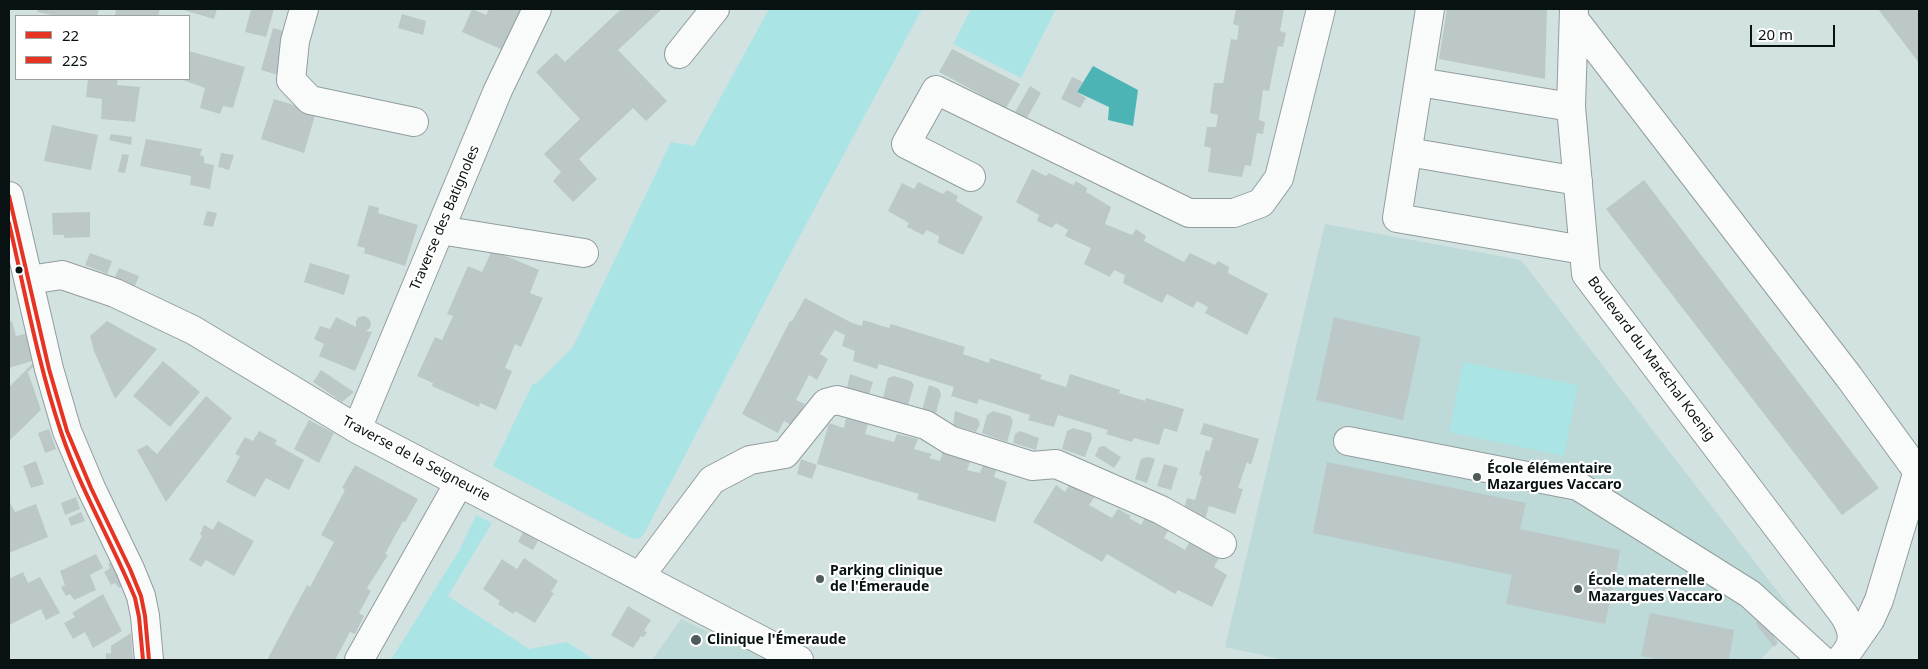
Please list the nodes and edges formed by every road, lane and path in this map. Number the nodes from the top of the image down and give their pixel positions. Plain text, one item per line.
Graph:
1 (304, 9) edge
2 (537, 9) edge
3 (715, 9) edge
4 (1321, 9) edge
5 (1430, 9) edge
6 (1574, 14) edge
7 (679, 54) dead end
8 (1419, 82) junction
9 (1571, 107) junction
10 (414, 122) dead end
11 (1408, 152) junction
12 (971, 177) dead end
13 (1578, 180) junction
14 (9, 196) edge
15 (440, 230) junction
16 (1584, 250) junction
17 (584, 253) dead end
18 (29, 280) junction
19 (357, 428) junction
20 (1348, 441) dead end
21 (1919, 469) edge
22 (459, 483) junction
23 (1222, 544) dead end
24 (640, 576) junction
25 (1845, 655) edge
26 (149, 660) edge
27 (358, 660) edge
28 (799, 660) edge
29 (1822, 660) edge

1 - 10 street
2 - 15 street, Traverse des Batignoles
3 - 7 street
4 - 12 street
5 - 8 street
6 - 9 street, Boulevard du Maréchal Koenig
6 - 21 street
8 - 9 street
8 - 11 street
9 - 13 street, Boulevard du Maréchal Koenig
11 - 13 street
11 - 16 street
13 - 16 street, Boulevard du Maréchal Koenig
14 - 18 street
15 - 17 street
15 - 19 street, Traverse des Batignoles
16 - 25 street, Boulevard du Maréchal Koenig
18 - 19 street, Traverse de la Seigneurie
18 - 26 street
19 - 22 street, Traverse de la Seigneurie
20 - 29 street
21 - 25 street
22 - 24 street, Traverse de la Seigneurie
22 - 27 street
23 - 24 street
24 - 28 street, Traverse de la Seigneurie

